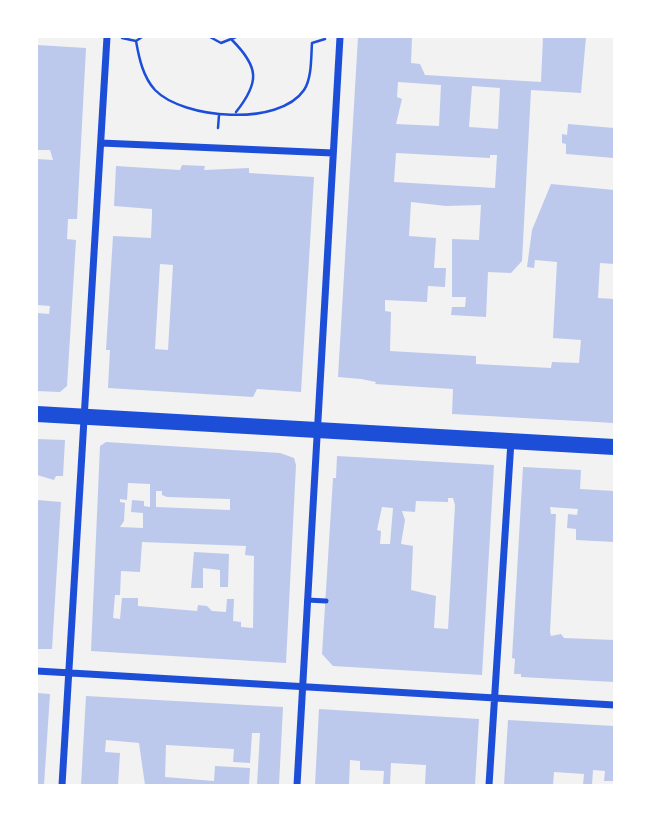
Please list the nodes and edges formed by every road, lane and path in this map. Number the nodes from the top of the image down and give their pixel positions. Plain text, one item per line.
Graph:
1 (107, 37) edge
2 (142, 37) edge
3 (210, 37) edge
4 (236, 37) edge
5 (312, 37) edge
6 (340, 37) edge
7 (121, 38) edge
8 (325, 39) dead end
9 (232, 40) junction
10 (136, 41) junction
11 (312, 43) junction
12 (236, 112) junction
13 (219, 115) junction
14 (218, 128) dead end
15 (101, 143) junction
16 (333, 153) junction
17 (37, 414) edge
18 (84, 417) junction
19 (318, 429) junction
20 (511, 440) junction
21 (614, 447) edge
22 (307, 600) junction
23 (326, 601) dead end
24 (37, 671) edge
25 (69, 673) junction
26 (302, 686) junction
27 (495, 697) junction
28 (614, 705) edge
29 (62, 785) edge
30 (297, 785) edge
31 (489, 785) edge

1 - 15 street
2 - 10 path
3 - 9 path
4 - 9 path
5 - 11 path
6 - 16 street
7 - 10 path
8 - 11 path
9 - 12 path
10 - 13 path
11 - 12 path
12 - 13 path
13 - 14 path
15 - 16 street
15 - 18 street
16 - 19 street
17 - 18 main road
18 - 19 main road
18 - 25 street
19 - 20 main road
19 - 22 street
20 - 21 main road
20 - 27 street
22 - 23 lane
22 - 26 street
24 - 25 street
25 - 26 street
25 - 29 street
26 - 27 street
26 - 30 street
27 - 28 street
27 - 31 street

